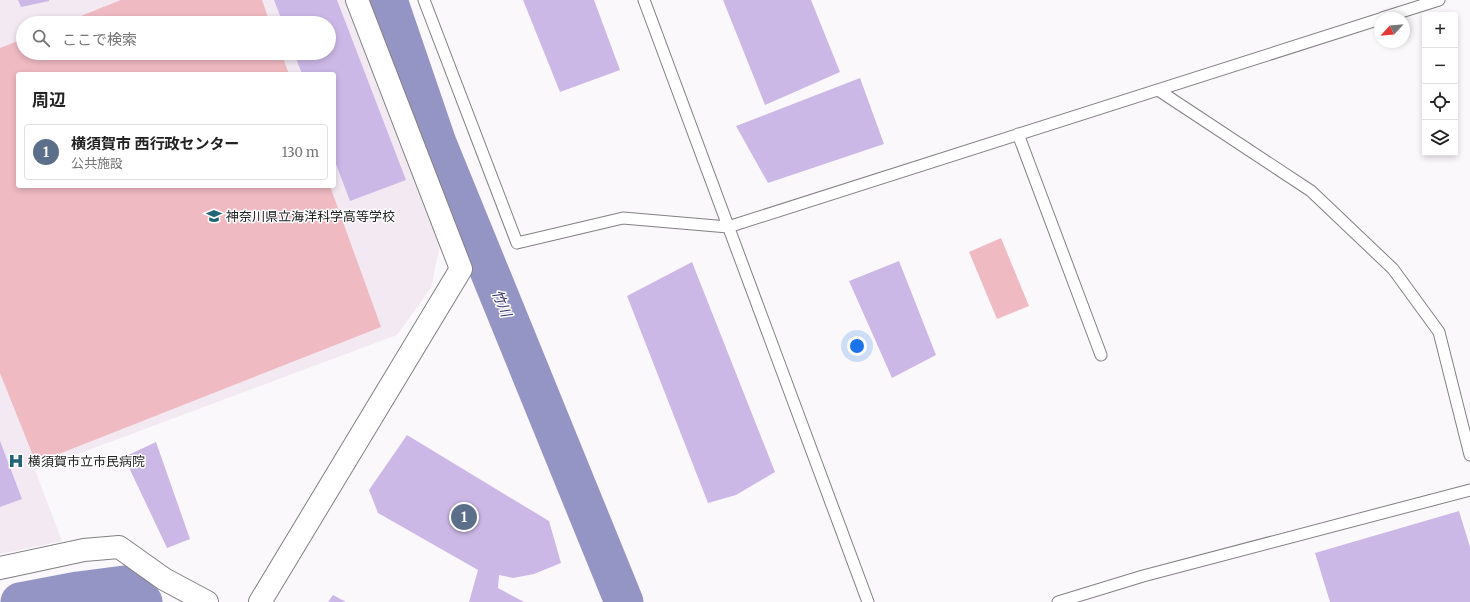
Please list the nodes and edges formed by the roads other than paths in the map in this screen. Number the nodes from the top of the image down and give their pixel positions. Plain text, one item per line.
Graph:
1 (357, 0) edge
2 (424, 0) edge
3 (644, 0) edge
4 (1439, 0) edge
5 (1400, 12) edge
6 (1374, 20) edge
7 (1158, 90) junction
8 (1018, 134) junction
9 (728, 227) junction
10 (1101, 355) dead end
11 (1470, 455) edge
12 (1470, 490) edge
13 (0, 568) edge
14 (207, 602) edge
15 (260, 602) edge
16 (868, 602) edge
17 (1058, 602) edge

1 - 15 street
2 - 9 lane
3 - 9 lane
4 - 5 lane
6 - 7 lane
7 - 8 lane
7 - 11 lane
8 - 9 lane
8 - 10 lane
9 - 16 lane
12 - 17 lane
13 - 14 street

